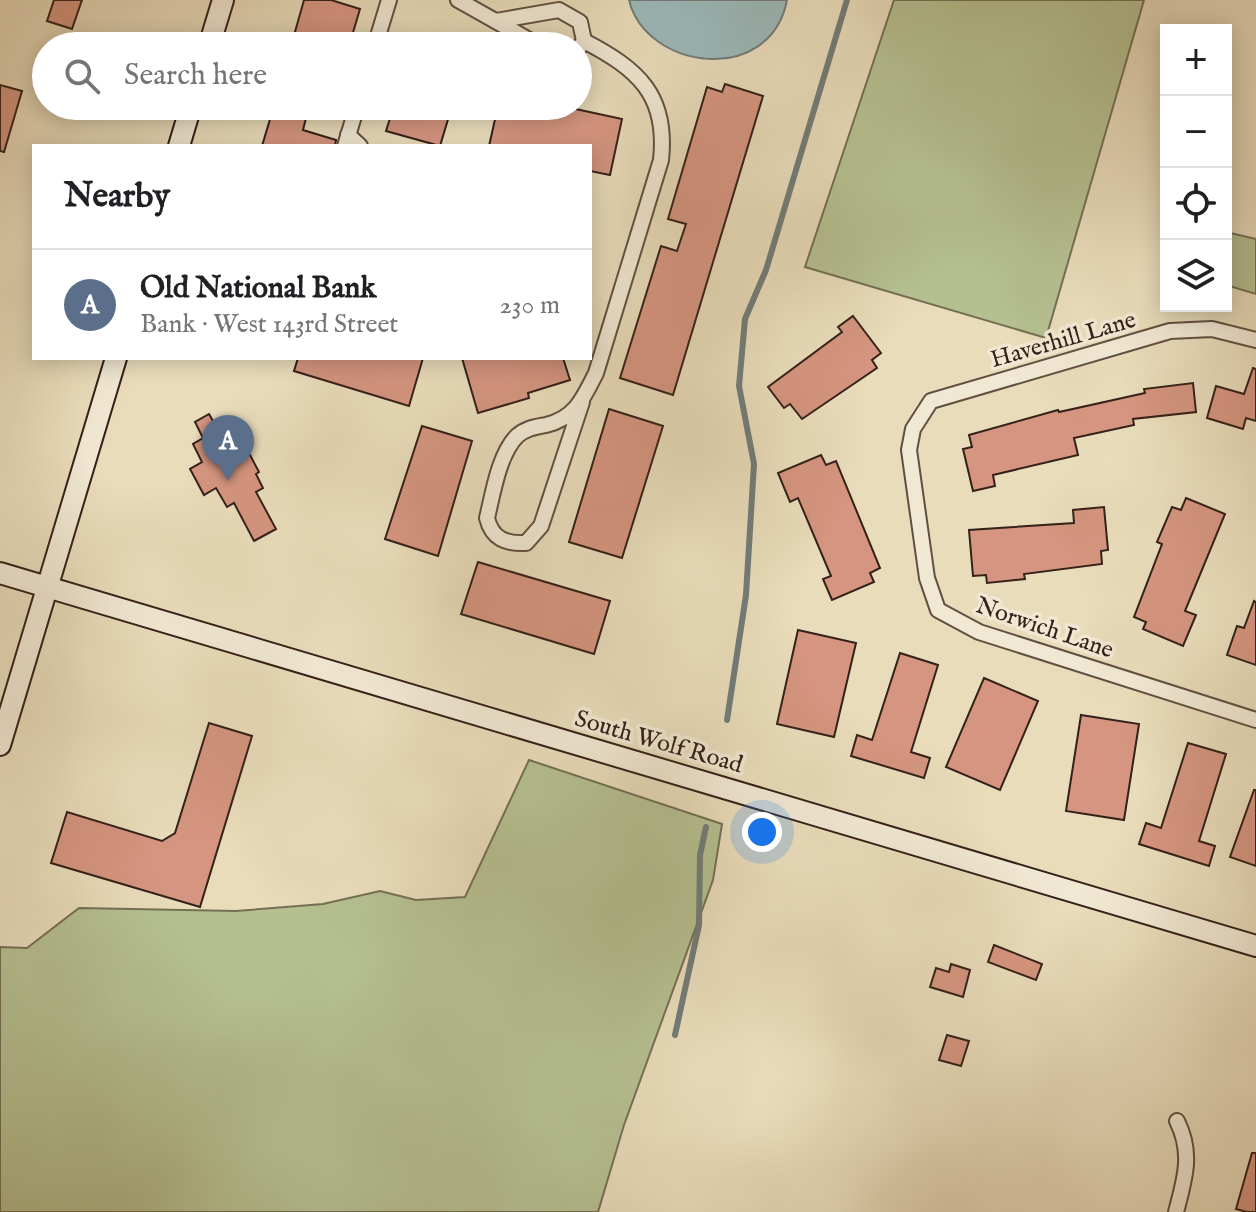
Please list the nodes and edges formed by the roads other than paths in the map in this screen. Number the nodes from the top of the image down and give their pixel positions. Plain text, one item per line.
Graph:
1 (223, 0) edge
2 (389, 0) edge
3 (458, 0) edge
4 (496, 21) junction
5 (213, 32) edge
6 (379, 32) edge
7 (515, 32) edge
8 (580, 32) edge
9 (592, 50) edge
10 (187, 120) edge
11 (353, 120) edge
12 (346, 141) edge
13 (180, 144) edge
14 (1256, 340) edge
15 (115, 360) edge
16 (931, 401) joint
17 (582, 402) junction
18 (0, 573) edge
19 (48, 588) junction
20 (1256, 720) edge
21 (0, 745) edge
22 (1256, 946) edge
23 (1177, 1121) dead end
24 (1176, 1212) edge

1 - 5 main road
2 - 6 street
3 - 4 street
4 - 7 street
4 - 8 street
9 - 17 street
10 - 13 main road
11 - 12 street
14 - 16 street, Haverhill Lane
15 - 19 main road
16 - 20 street, Norwich Lane
17 - 17 street
18 - 19 main road, South Wolf Road
19 - 21 main road
19 - 22 main road, South Wolf Road
23 - 24 street

